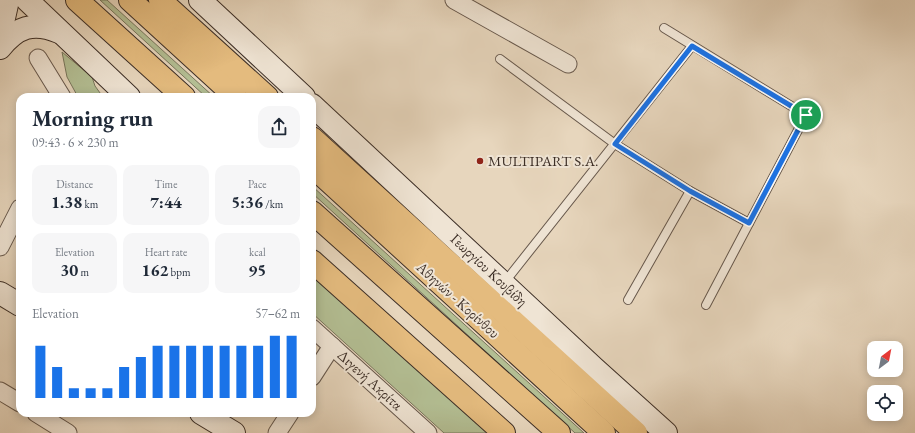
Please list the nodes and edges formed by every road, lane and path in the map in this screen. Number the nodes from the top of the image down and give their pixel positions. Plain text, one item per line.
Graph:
1 (8, 0) edge
2 (27, 0) edge
3 (77, 0) edge
4 (130, 0) edge
5 (160, 0) edge
6 (200, 0) edge
7 (454, 0) edge
8 (664, 28) dead end
9 (59, 32) junction
10 (0, 36) edge
11 (692, 46) junction
12 (0, 48) edge
13 (38, 58) dead end
14 (500, 59) dead end
15 (568, 64) dead end
16 (60, 93) edge
17 (125, 93) edge
18 (180, 93) edge
19 (232, 93) edge
20 (263, 93) edge
21 (300, 93) edge
22 (316, 109) edge
23 (316, 142) edge
24 (615, 144) junction
25 (316, 170) edge
26 (690, 191) junction
27 (16, 216) edge
28 (316, 216) edge
29 (749, 223) junction
30 (0, 247) edge
31 (316, 265) edge
32 (504, 284) junction
33 (0, 293) edge
34 (628, 300) dead end
35 (16, 303) edge
36 (706, 305) dead end
37 (316, 332) edge
38 (332, 346) junction
39 (316, 371) edge
40 (0, 391) edge
41 (16, 401) edge
42 (42, 417) edge
43 (208, 417) edge
44 (288, 417) edge
45 (68, 433) edge
46 (234, 433) edge
47 (278, 433) edge
48 (428, 433) edge
49 (504, 433) edge
50 (559, 433) edge
51 (604, 433) edge
52 (636, 433) edge
53 (666, 433) edge

1 - 10 street
2 - 9 street
3 - 18 highway
4 - 19 highway
5 - 20 highway
6 - 21 street
7 - 15 street
8 - 11 lane
9 - 12 street
9 - 17 street
11 - 24 lane
11 - 29 lane
13 - 16 street
14 - 24 lane
22 - 32 street, Γεωργίου Κουβίδη
23 - 52 highway
24 - 26 lane
24 - 32 lane
25 - 51 highway, Αθηνών - Κορίνθου
26 - 29 lane
26 - 34 lane
27 - 30 street
28 - 50 highway
29 - 36 lane
31 - 49 highway
32 - 53 street, Γεωργίου Κουβίδη
33 - 35 street
37 - 38 street, Διγενή Ακρίτα
38 - 39 street
38 - 48 street, Διγενή Ακρίτα
40 - 41 street
42 - 45 street
43 - 46 street
44 - 47 street

